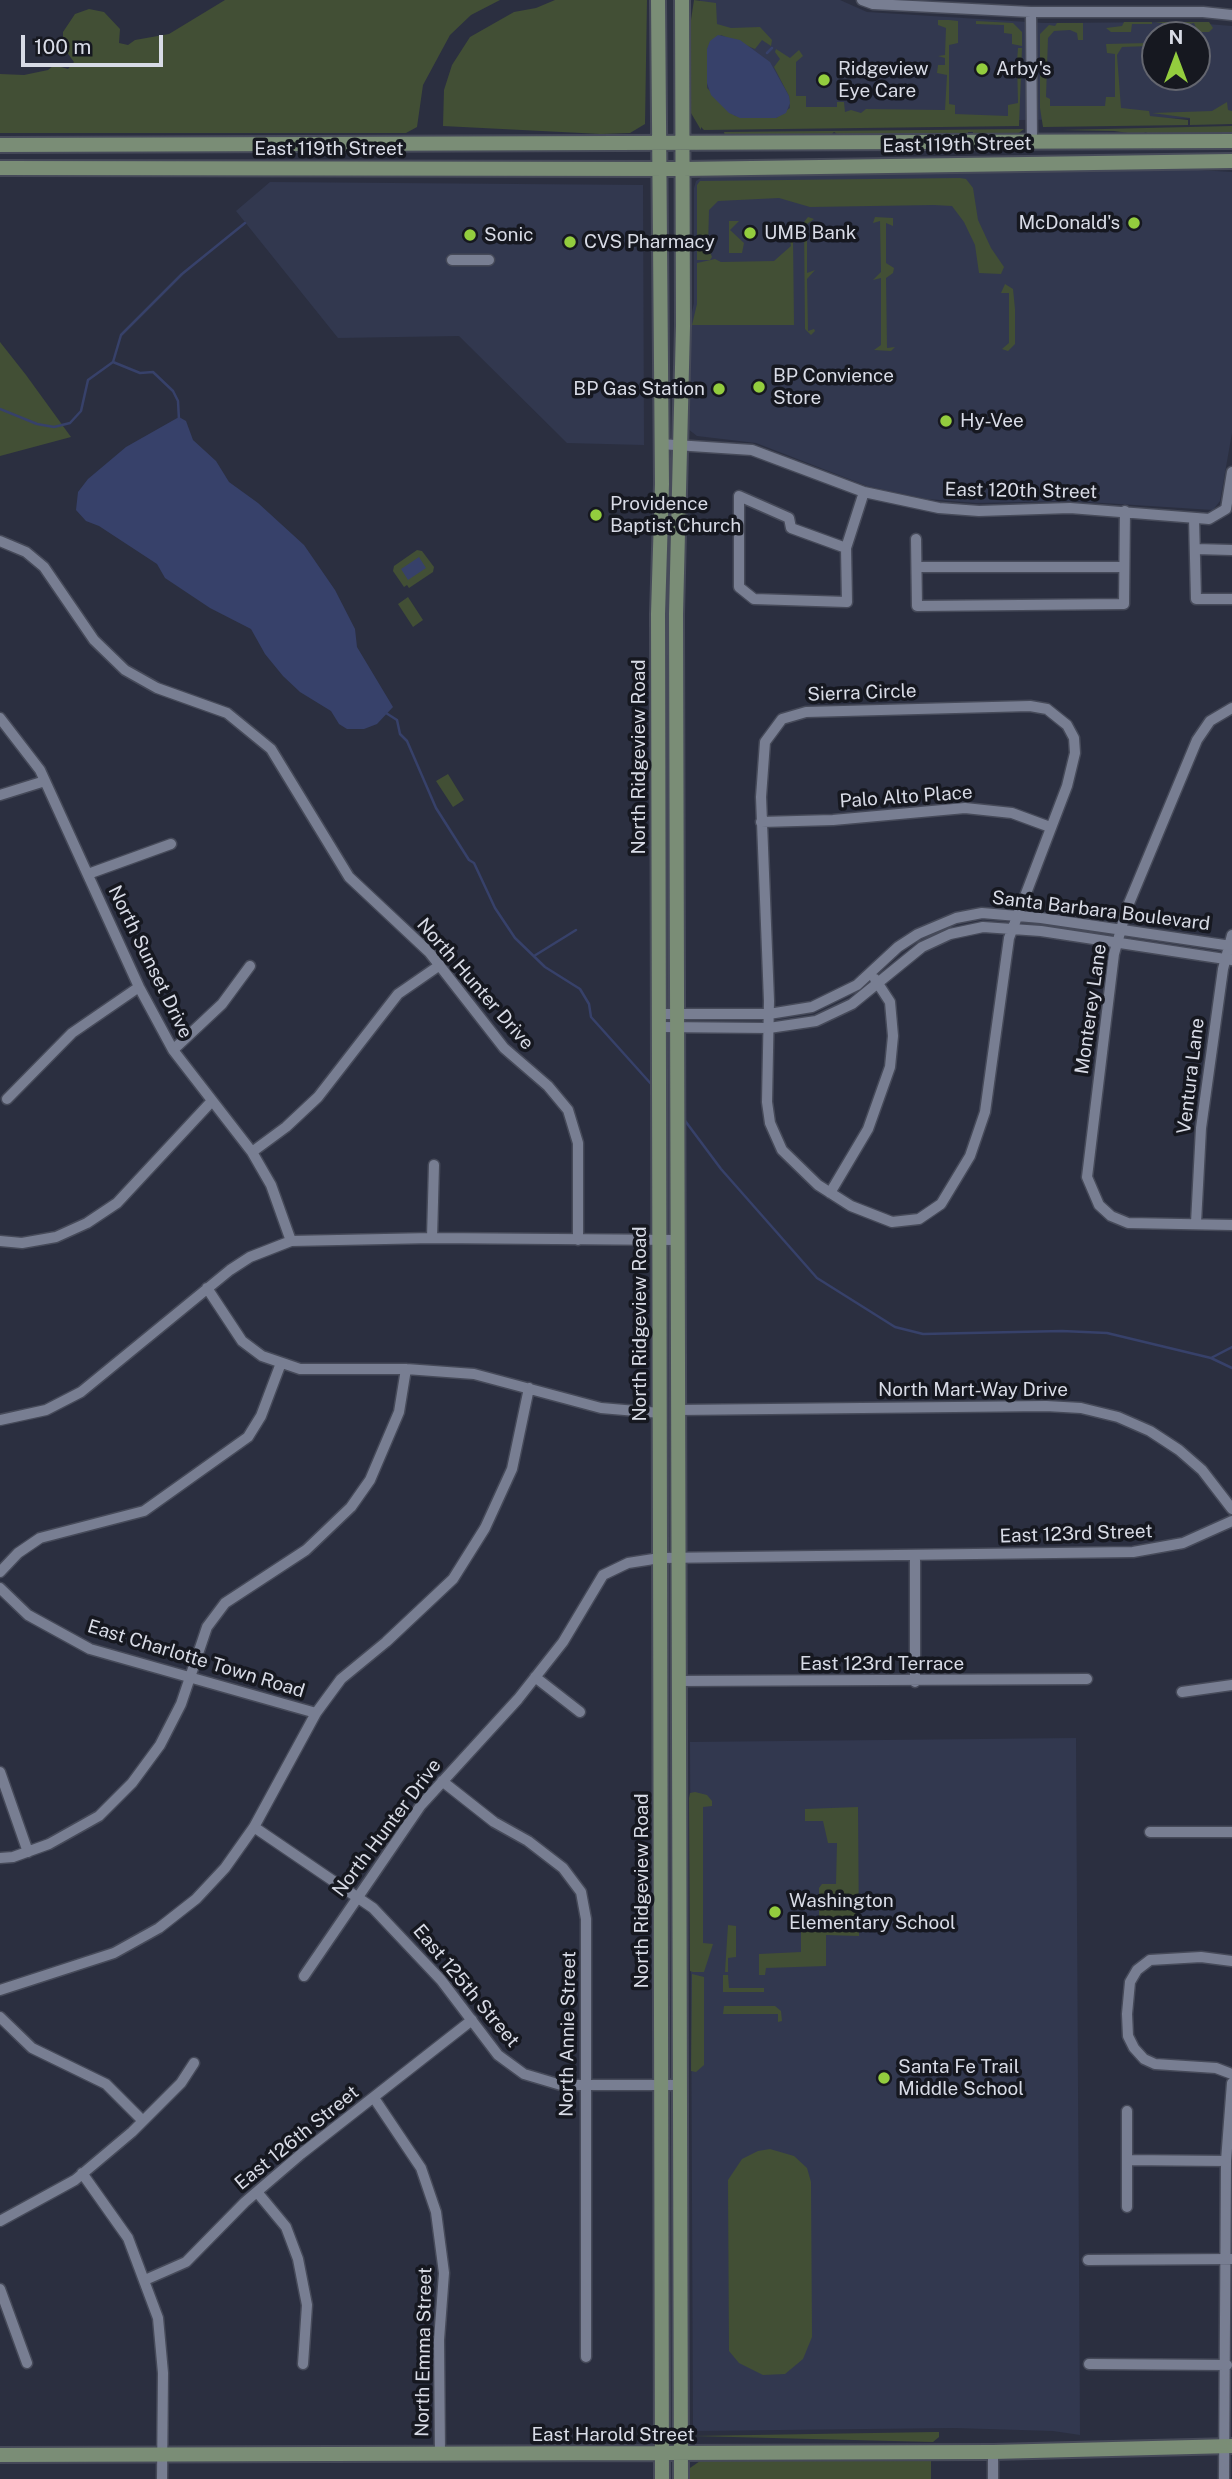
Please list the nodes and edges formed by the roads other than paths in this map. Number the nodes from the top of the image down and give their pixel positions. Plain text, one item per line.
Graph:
1 (658, 0) edge
2 (682, 0) edge
3 (862, 0) edge
4 (1031, 12) junction
5 (1232, 15) edge
6 (1232, 141) edge
7 (1032, 142) junction
8 (0, 145) edge
9 (659, 145) junction
10 (683, 145) junction
11 (1232, 160) edge
12 (0, 168) edge
13 (659, 169) junction
14 (682, 169) junction
15 (452, 260) dead end
16 (489, 260) dead end
17 (660, 444) junction
18 (680, 444) junction
19 (1232, 472) edge
20 (864, 492) junction
21 (1125, 511) junction
22 (1194, 518) junction
23 (916, 539) dead end
24 (0, 541) edge
25 (846, 548) junction
26 (1195, 549) junction
27 (1232, 550) edge
28 (916, 567) junction
29 (1124, 567) junction
30 (1232, 599) edge
31 (1232, 708) edge
32 (0, 718) edge
33 (45, 781) junction
34 (0, 796) edge
35 (761, 822) junction
36 (1050, 827) junction
37 (171, 844) dead end
38 (88, 874) junction
39 (1017, 914) junction
40 (1013, 928) junction
41 (1121, 930) junction
42 (1232, 935) edge
43 (1117, 943) junction
44 (1231, 946) edge
45 (1229, 960) edge
46 (440, 965) junction
47 (250, 966) dead end
48 (870, 974) junction
49 (878, 983) junction
50 (139, 987) junction
51 (769, 1014) junction
52 (658, 1021) junction
53 (677, 1021) junction
54 (769, 1028) junction
55 (173, 1050) junction
56 (6, 1099) dead end
57 (211, 1102) junction
58 (252, 1152) junction
59 (434, 1165) dead end
60 (830, 1193) junction
61 (1196, 1223) junction
62 (1232, 1225) edge
63 (432, 1238) junction
64 (578, 1240) junction
65 (659, 1240) junction
66 (677, 1240) junction
67 (0, 1241) edge
68 (291, 1241) junction
69 (207, 1288) junction
70 (281, 1363) junction
71 (406, 1369) junction
72 (529, 1388) junction
73 (678, 1410) junction
74 (660, 1412) junction
75 (0, 1420) edge
76 (1232, 1509) edge
77 (1232, 1521) edge
78 (915, 1555) junction
79 (660, 1558) junction
80 (678, 1558) junction
81 (0, 1573) edge
82 (0, 1588) edge
83 (535, 1677) junction
84 (190, 1678) junction
85 (1087, 1679) dead end
86 (677, 1681) junction
87 (915, 1682) junction
88 (1232, 1685) edge
89 (1182, 1692) dead end
90 (580, 1712) dead end
91 (316, 1713) junction
92 (0, 1772) edge
93 (442, 1781) junction
94 (254, 1827) junction
95 (1150, 1832) dead end
96 (1232, 1832) edge
97 (28, 1852) junction
98 (0, 1858) edge
99 (356, 1897) junction
100 (1232, 1961) edge
101 (304, 1976) dead end
102 (0, 1990) edge
103 (0, 2017) edge
104 (471, 2020) junction
105 (194, 2063) dead end
106 (1232, 2074) edge
107 (1232, 2083) edge
108 (662, 2085) junction
109 (680, 2085) junction
110 (584, 2087) junction
111 (374, 2098) junction
112 (1127, 2111) dead end
113 (143, 2121) junction
114 (1230, 2125) edge
115 (1127, 2160) junction
116 (1226, 2161) junction
117 (82, 2173) junction
118 (257, 2193) junction
119 (1127, 2207) dead end
120 (0, 2221) edge
121 (1229, 2259) edge
122 (1088, 2260) dead end
123 (145, 2280) junction
124 (0, 2288) edge
125 (586, 2357) dead end
126 (27, 2363) dead end
127 (303, 2364) dead end
128 (1089, 2364) dead end
129 (1227, 2365) junction
130 (1230, 2447) edge
131 (993, 2452) junction
132 (681, 2453) junction
133 (661, 2454) junction
134 (0, 2455) edge
135 (162, 2455) junction
136 (440, 2455) junction
137 (162, 2479) edge
138 (662, 2479) edge
139 (681, 2479) edge
140 (993, 2479) edge
141 (1224, 2479) edge

1 - 9 main road, North Ridgeview Road
2 - 10 main road, North Ridgeview Road
3 - 4 street
4 - 5 street
4 - 7 street
6 - 7 main road, East 119th Street
7 - 10 main road, East 119th Street
8 - 9 main road, East 119th Street
9 - 10 main road, East 119th Street
9 - 13 main road, North Ridgeview Road
10 - 14 main road, North Ridgeview Road
11 - 14 main road, East 119th Street
12 - 13 main road, East 119th Street
13 - 14 main road, East 119th Street
13 - 17 main road, North Ridgeview Road
14 - 18 main road, North Ridgeview Road
15 - 16 street
17 - 18 street, East 120th Street
17 - 52 main road, North Ridgeview Road
18 - 20 street, East 120th Street
18 - 53 main road, North Ridgeview Road
19 - 22 street, East 120th Street
20 - 21 street, East 120th Street
20 - 25 street
21 - 22 street, East 120th Street
21 - 29 street
22 - 26 street
23 - 28 street
24 - 46 street, North Hunter Drive
25 - 25 street
26 - 27 street
26 - 30 street
28 - 29 street
28 - 29 street
31 - 41 street, Monterey Lane
32 - 33 street, North Sunset Drive
33 - 34 street
33 - 38 street, North Sunset Drive
35 - 36 street, Palo Alto Place
35 - 36 street, Sierra Circle
35 - 51 street, Sierra Circle
36 - 39 street, Sierra Circle
37 - 38 street, North Sunset Drive
38 - 50 street, North Sunset Drive
39 - 40 street, Sierra Circle
39 - 41 street, Santa Barbara Boulevard
39 - 48 street, Santa Barbara Boulevard
40 - 43 street, Santa Barbara Boulevard
40 - 49 street, Santa Barbara Boulevard
40 - 60 street, Sierra Circle
41 - 43 street, Monterey Lane
41 - 44 street, Santa Barbara Boulevard
42 - 44 street, Ventura Lane
43 - 45 street, Santa Barbara Boulevard
43 - 61 street, Monterey Lane
44 - 45 street, Ventura Lane
45 - 61 street, Ventura Lane
46 - 58 street
46 - 64 street, North Hunter Drive
47 - 55 street
48 - 49 street
48 - 51 street, Santa Barbara Boulevard
49 - 54 street, Santa Barbara Boulevard
49 - 60 street
50 - 55 street, North Sunset Drive
50 - 56 street
51 - 53 street, Santa Barbara Boulevard
51 - 54 street, Sierra Circle
52 - 53 street, Santa Barbara Boulevard
52 - 65 main road, North Ridgeview Road
53 - 54 street, Santa Barbara Boulevard
53 - 66 main road, North Ridgeview Road
54 - 60 street, Sierra Circle
55 - 57 street, North Sunset Drive
57 - 58 street, North Sunset Drive
57 - 67 street
58 - 68 street, North Sunset Drive
59 - 63 street
61 - 62 street, Monterey Lane
63 - 64 street
63 - 68 street
64 - 65 street
65 - 66 street
65 - 74 main road, North Ridgeview Road
66 - 73 main road, North Ridgeview Road
68 - 69 street
69 - 70 street
69 - 75 street
70 - 71 street
70 - 81 street
71 - 72 street
71 - 84 street
72 - 74 street
72 - 91 street
73 - 76 street, North Mart-Way Drive
73 - 80 main road, North Ridgeview Road
74 - 79 main road, North Ridgeview Road
77 - 78 street, East 123rd Street
78 - 80 street, East 123rd Street
78 - 87 street
79 - 80 street, North Hunter Drive
79 - 83 street, North Hunter Drive
79 - 108 main road, North Ridgeview Road
80 - 86 main road, North Ridgeview Road
82 - 84 street, East Charlotte Town Road
83 - 90 street
83 - 93 street, North Hunter Drive
84 - 91 street, East Charlotte Town Road
84 - 97 street
85 - 87 street, East 123rd Terrace
86 - 87 street, East 123rd Terrace
86 - 109 main road, North Ridgeview Road
88 - 89 street
91 - 94 street
92 - 97 street
93 - 99 street, North Hunter Drive
93 - 110 street, North Annie Street
94 - 99 street, East 125th Street
94 - 102 street
95 - 96 street
97 - 98 street
99 - 101 street, North Hunter Drive
99 - 104 street, East 125th Street
100 - 106 street
103 - 113 street
104 - 110 street, East 125th Street
104 - 111 street, East 126th Street
105 - 113 street
107 - 114 street
108 - 109 street, East 125th Street
108 - 110 street, East 125th Street
108 - 133 main road, North Ridgeview Road
109 - 132 main road, North Ridgeview Road
110 - 125 street, North Annie Street
111 - 118 street, East 126th Street
111 - 136 street, North Emma Street
112 - 115 street
113 - 117 street
114 - 116 street
115 - 116 street
115 - 119 street
116 - 121 street
117 - 120 street
117 - 123 street
118 - 123 street, East 126th Street
118 - 127 street
121 - 122 street
121 - 129 street
123 - 135 street
124 - 126 street
128 - 129 street
129 - 130 street
130 - 131 main road, East Harold Street
130 - 141 street
131 - 132 main road, East Harold Street
131 - 140 street
132 - 133 main road, East Harold Street
132 - 139 main road, North Ridgeview Road
133 - 136 main road, East Harold Street
133 - 138 main road, North Ridgeview Road
134 - 135 main road, East Harold Street
135 - 136 main road, East Harold Street
135 - 137 street

